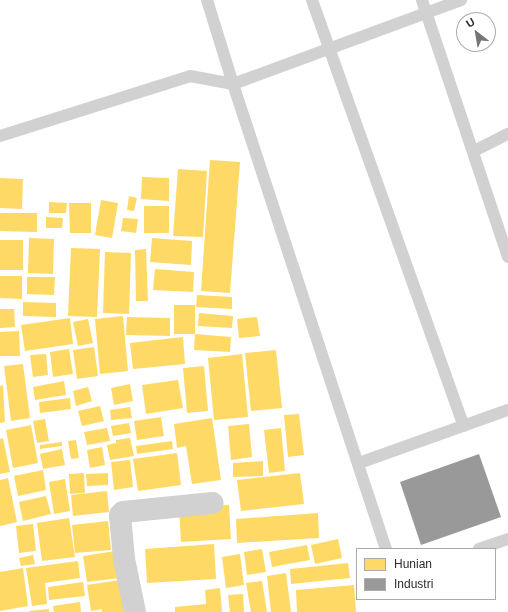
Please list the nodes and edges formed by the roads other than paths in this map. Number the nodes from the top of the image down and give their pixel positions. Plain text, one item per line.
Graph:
1 (207, 0) edge
2 (312, 0) edge
3 (422, 0) edge
4 (461, 0) edge
5 (427, 14) junction
6 (330, 49) junction
7 (233, 84) junction
8 (508, 134) edge
9 (0, 136) edge
10 (474, 150) junction
11 (508, 257) edge
12 (508, 410) edge
13 (464, 426) junction
14 (359, 463) junction
15 (213, 503) dead end
16 (508, 539) edge
17 (386, 548) edge
18 (482, 548) edge
19 (135, 612) edge

1 - 7 lane
2 - 6 lane
3 - 5 lane
4 - 5 lane
5 - 6 lane
5 - 10 lane
6 - 7 lane
6 - 13 lane
7 - 9 lane
7 - 14 lane
8 - 10 lane
10 - 11 lane
12 - 13 lane
13 - 14 lane
14 - 17 lane
15 - 19 street
16 - 18 lane

